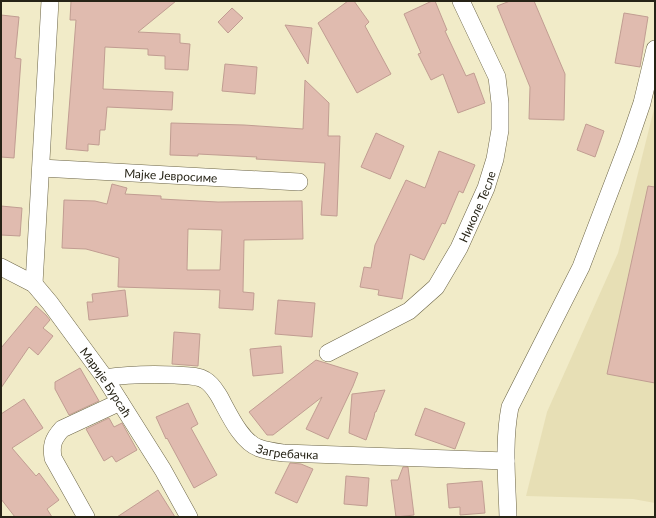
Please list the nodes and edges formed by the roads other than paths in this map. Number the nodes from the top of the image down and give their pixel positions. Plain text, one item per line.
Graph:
1 (50, 1) edge
2 (462, 1) edge
3 (655, 49) edge
4 (41, 168) junction
5 (299, 182) dead end
6 (1, 267) edge
7 (34, 284) junction
8 (328, 353) dead end
9 (105, 378) junction
10 (120, 402) junction
11 (506, 461) junction
12 (86, 517) edge
13 (189, 517) edge
14 (508, 517) edge

1 - 4 street
2 - 8 street, Николе Тесле
3 - 11 street
4 - 5 street, Мајке Јевросиме
4 - 7 street
6 - 7 street, Марије Бурсаћ
7 - 9 street, Марије Бурсаћ
9 - 10 street, Марије Бурсаћ
9 - 11 street, Загребачка
10 - 12 street
10 - 13 street, Марије Бурсаћ
11 - 14 street

